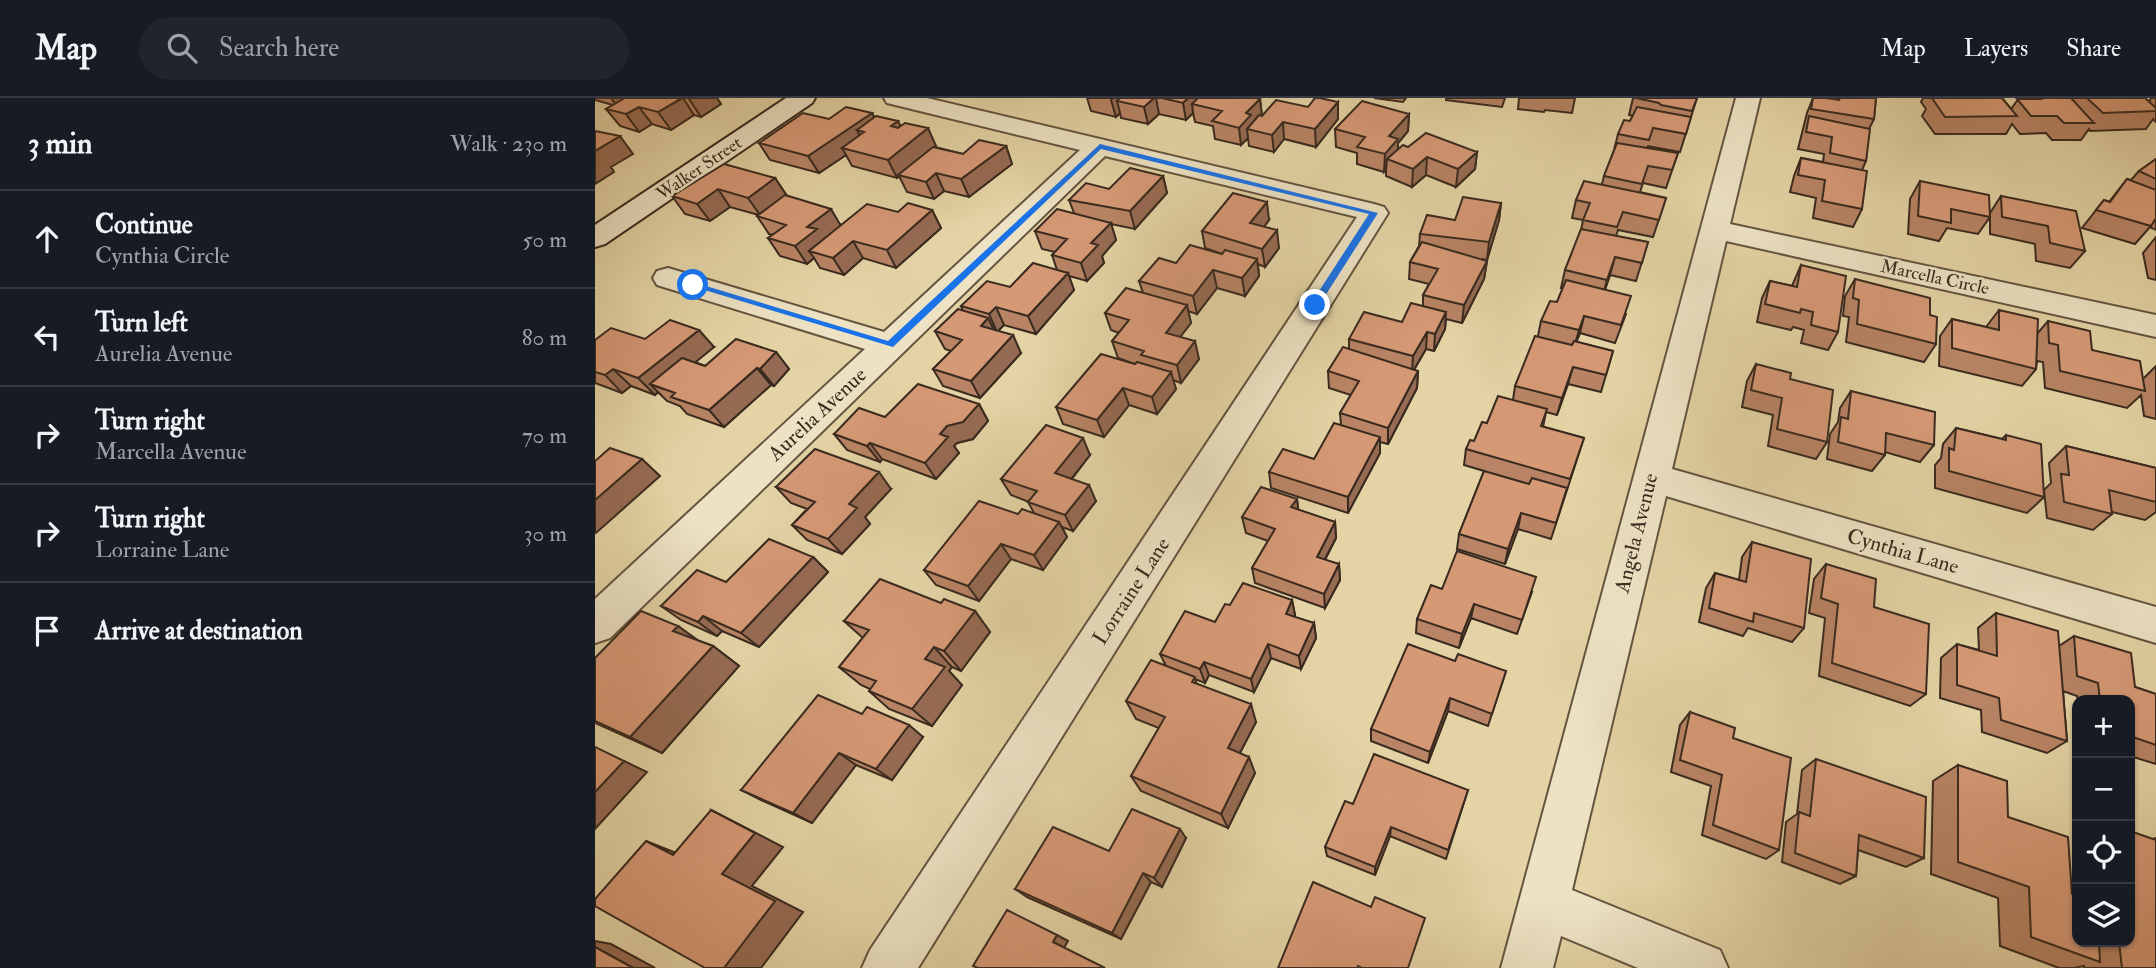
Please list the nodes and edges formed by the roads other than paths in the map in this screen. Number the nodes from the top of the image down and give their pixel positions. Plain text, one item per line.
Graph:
1 (803, 98) edge
2 (896, 98) edge
3 (1748, 98) edge
4 (1100, 146) junction
5 (1714, 229) junction
6 (595, 239) edge
7 (669, 278) dead end
8 (2156, 326) edge
9 (890, 345) junction
10 (1650, 477) junction
11 (595, 625) edge
12 (2156, 625) edge
13 (1543, 904) junction
14 (888, 968) edge
15 (1527, 968) edge
16 (1702, 968) edge

1 - 6 street, Walker Street
2 - 4 street
3 - 5 street, Angela Avenue
4 - 9 street, Aurelia Avenue
4 - 14 street, Lorraine Lane
5 - 8 street, Marcella Circle
5 - 10 street, Angela Avenue
7 - 9 street
9 - 11 street, Aurelia Avenue
10 - 12 street, Cynthia Lane
10 - 13 street, Angela Avenue
13 - 15 street, Angela Avenue
13 - 16 street

